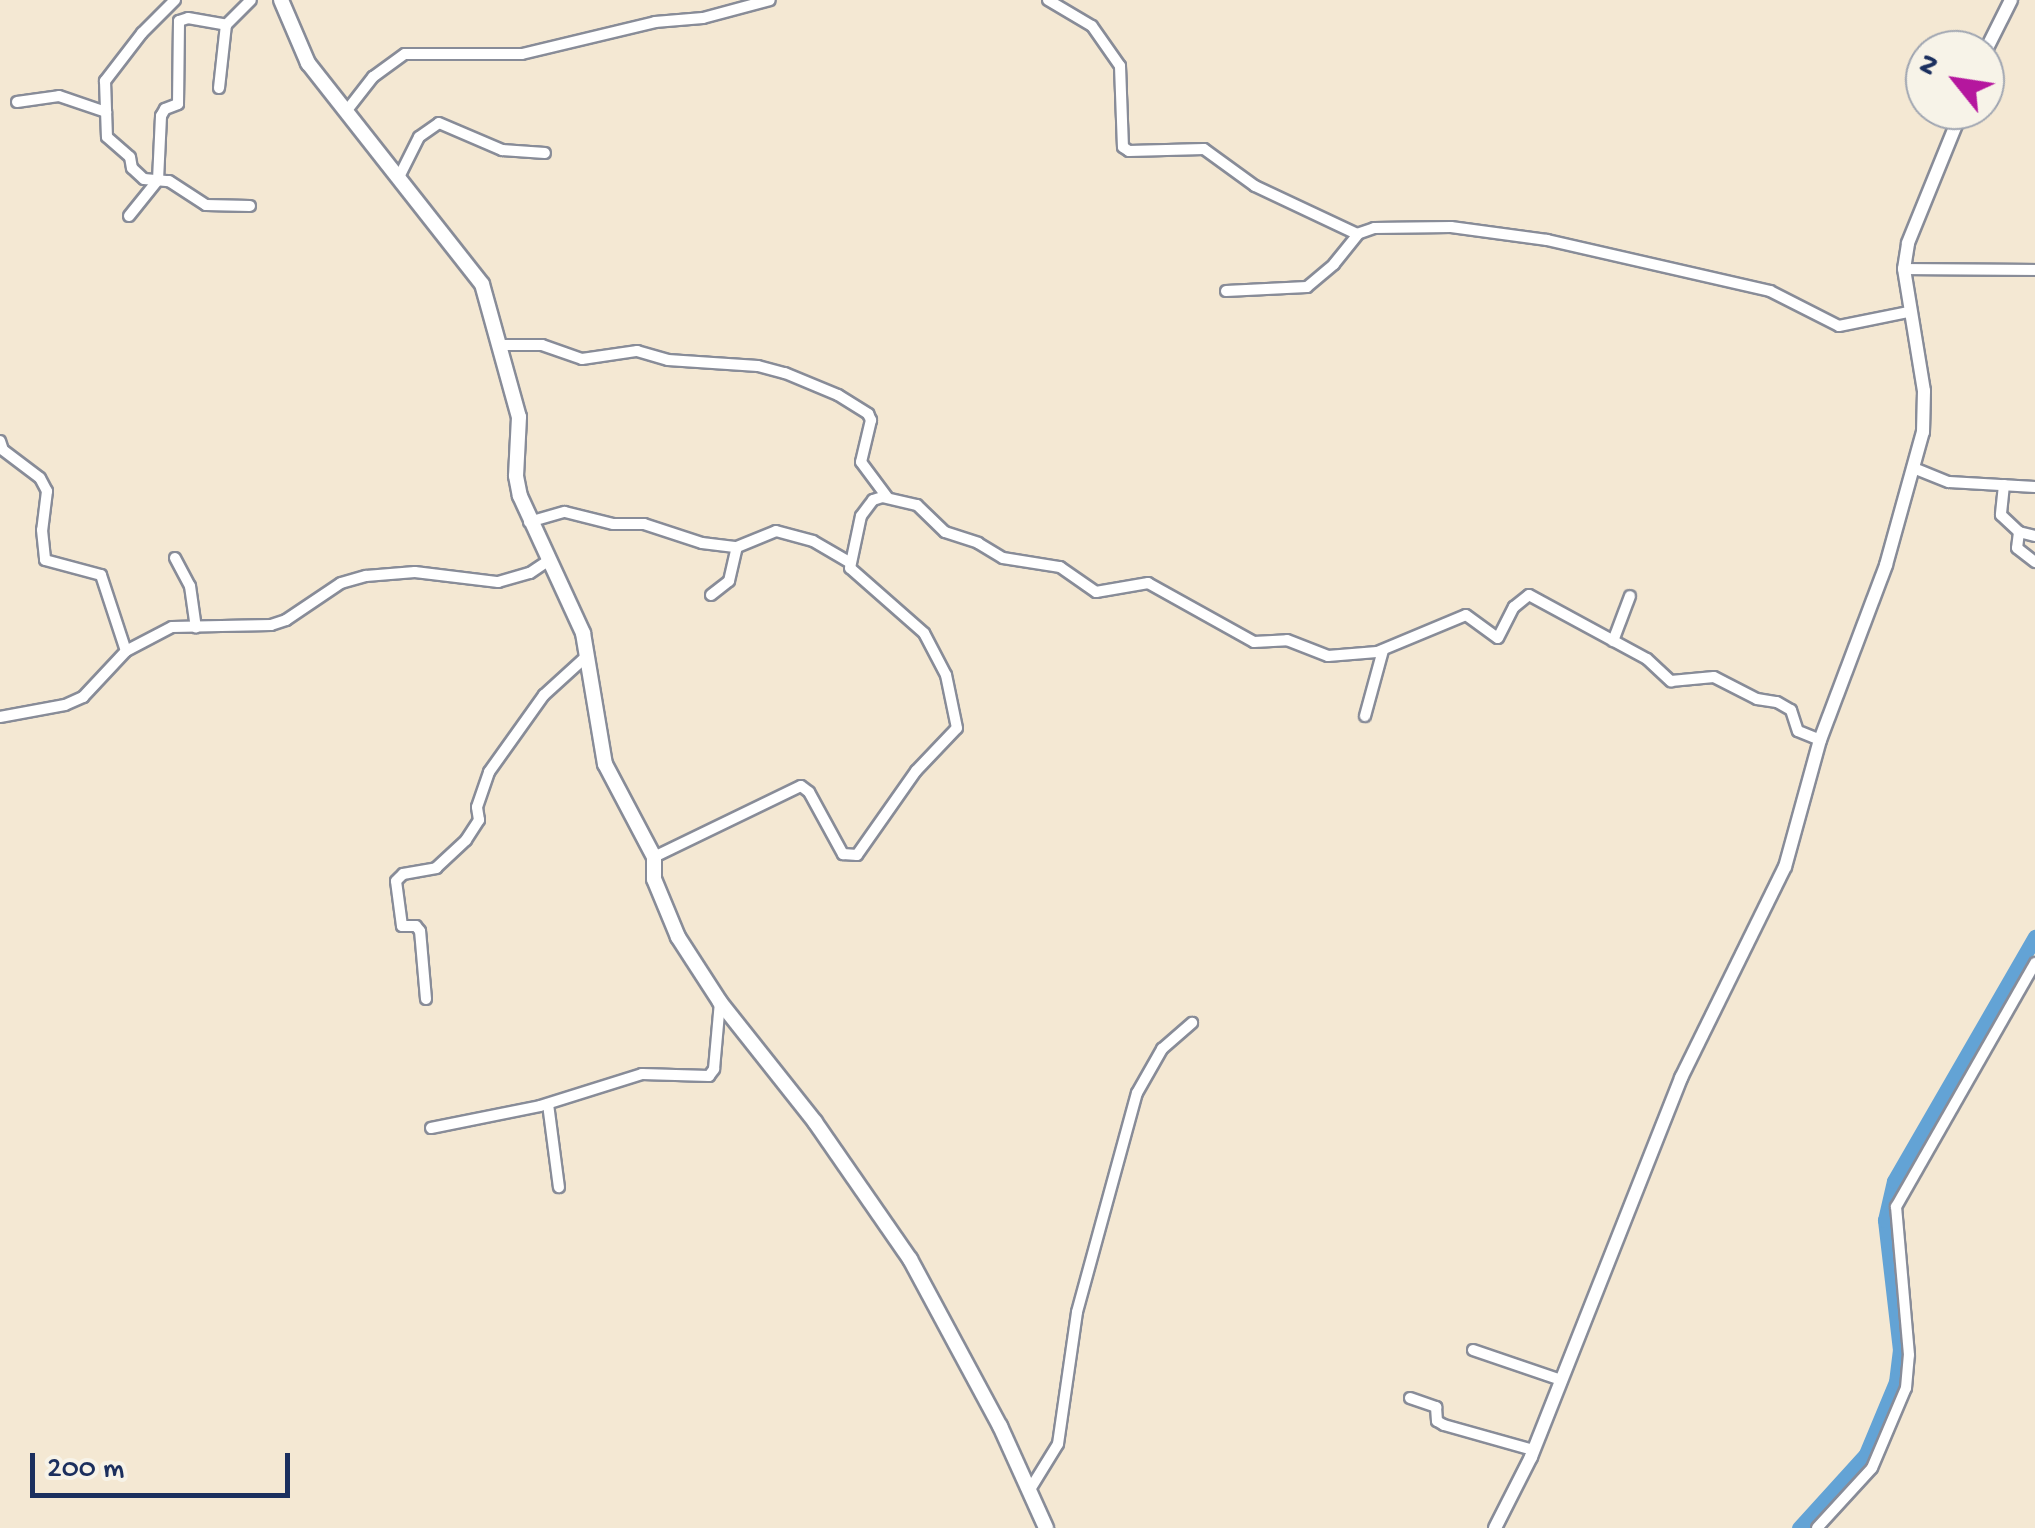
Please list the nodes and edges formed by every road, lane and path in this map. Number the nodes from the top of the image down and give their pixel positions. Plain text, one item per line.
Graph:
1 (176, 0) edge
2 (251, 0) edge
3 (282, 0) edge
4 (770, 0) edge
5 (1048, 0) edge
6 (2011, 0) edge
7 (1072, 4) edge
8 (226, 25) junction
9 (1996, 30) edge
10 (219, 88) dead end
11 (17, 102) dead end
12 (348, 109) junction
13 (106, 112) junction
14 (1954, 130) edge
15 (545, 153) dead end
16 (398, 179) junction
17 (158, 180) junction
18 (250, 206) dead end
19 (129, 216) dead end
20 (1358, 234) junction
21 (1904, 269) junction
22 (2035, 270) edge
23 (1226, 291) dead end
24 (1908, 312) junction
25 (501, 345) junction
26 (0, 441) edge
27 (1916, 469) junction
28 (2004, 484) junction
29 (2035, 487) edge
30 (886, 496) junction
31 (529, 522) junction
32 (2019, 532) junction
33 (2035, 536) edge
34 (737, 547) junction
35 (175, 558) dead end
36 (549, 560) junction
37 (850, 562) junction
38 (2035, 562) edge
39 (711, 594) dead end
40 (1630, 596) dead end
41 (196, 628) junction
42 (1613, 641) junction
43 (1384, 650) junction
44 (126, 651) junction
45 (588, 655) junction
46 (0, 716) edge
47 (1364, 716) dead end
48 (1820, 740) junction
49 (654, 857) junction
50 (2035, 963) edge
51 (426, 999) dead end
52 (720, 1002) junction
53 (1192, 1023) dead end
54 (548, 1104) junction
55 (430, 1128) dead end
56 (559, 1186) dead end
57 (1472, 1350) dead end
58 (1561, 1380) junction
59 (1410, 1398) dead end
60 (1533, 1450) junction
61 (1030, 1491) junction
62 (1046, 1528) edge
63 (1495, 1528) edge
64 (1820, 1528) edge

1 - 13 street
2 - 8 street
3 - 12 main road
4 - 12 street
5 - 7 street
6 - 9 street
7 - 20 street
8 - 10 street
8 - 17 street
11 - 13 street
12 - 16 main road
13 - 17 street
14 - 21 street
15 - 16 street
16 - 25 main road
17 - 18 street
17 - 19 street
20 - 23 street
20 - 24 street
21 - 22 street
21 - 24 street
24 - 27 street
25 - 30 street
25 - 31 main road
26 - 44 street
27 - 28 street
27 - 48 street
28 - 29 street
28 - 32 street
30 - 37 street
30 - 43 street
31 - 34 street
31 - 36 main road
32 - 33 street
32 - 38 street
34 - 37 street
34 - 39 street
35 - 41 street
36 - 41 street
36 - 45 main road
37 - 49 street
40 - 42 street
41 - 44 street
42 - 43 street
42 - 48 street
43 - 47 street
44 - 46 street
45 - 49 main road
45 - 51 street
48 - 58 street
49 - 52 main road
50 - 64 street
52 - 54 street
52 - 61 main road
53 - 61 street
54 - 55 street
54 - 56 street
57 - 58 street
58 - 60 street
59 - 60 street
60 - 63 street
61 - 62 main road

